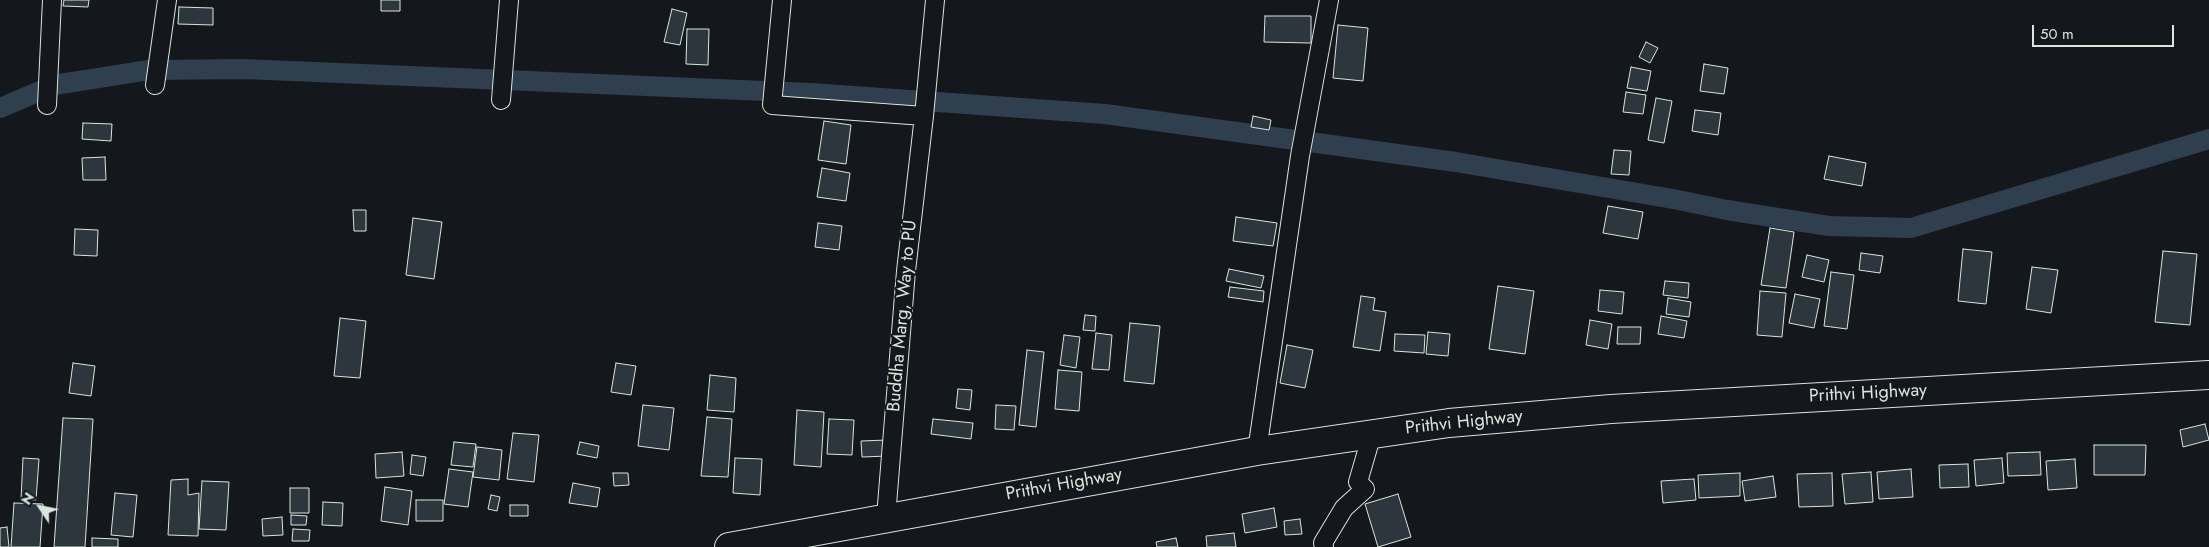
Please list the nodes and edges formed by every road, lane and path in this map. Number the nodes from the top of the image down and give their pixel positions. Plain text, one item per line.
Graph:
1 (52, 0) edge
2 (167, 0) edge
3 (510, 0) edge
4 (782, 0) edge
5 (935, 0) edge
6 (1329, 0) edge
7 (155, 85) dead end
8 (501, 100) dead end
9 (47, 105) dead end
10 (924, 116) junction
11 (2209, 375) edge
12 (1372, 434) junction
13 (1257, 451) junction
14 (886, 517) junction
15 (728, 547) edge
16 (1324, 547) edge

1 - 9 street
2 - 7 street
3 - 8 street
4 - 10 street
5 - 10 street, Buddha Marg, Way to PU
6 - 13 street
10 - 14 street, Buddha Marg, Way to PU
11 - 12 highway, Prithvi Highway
12 - 13 highway, Prithvi Highway
12 - 16 street
13 - 14 highway, Prithvi Highway
14 - 15 highway, Prithvi Highway

